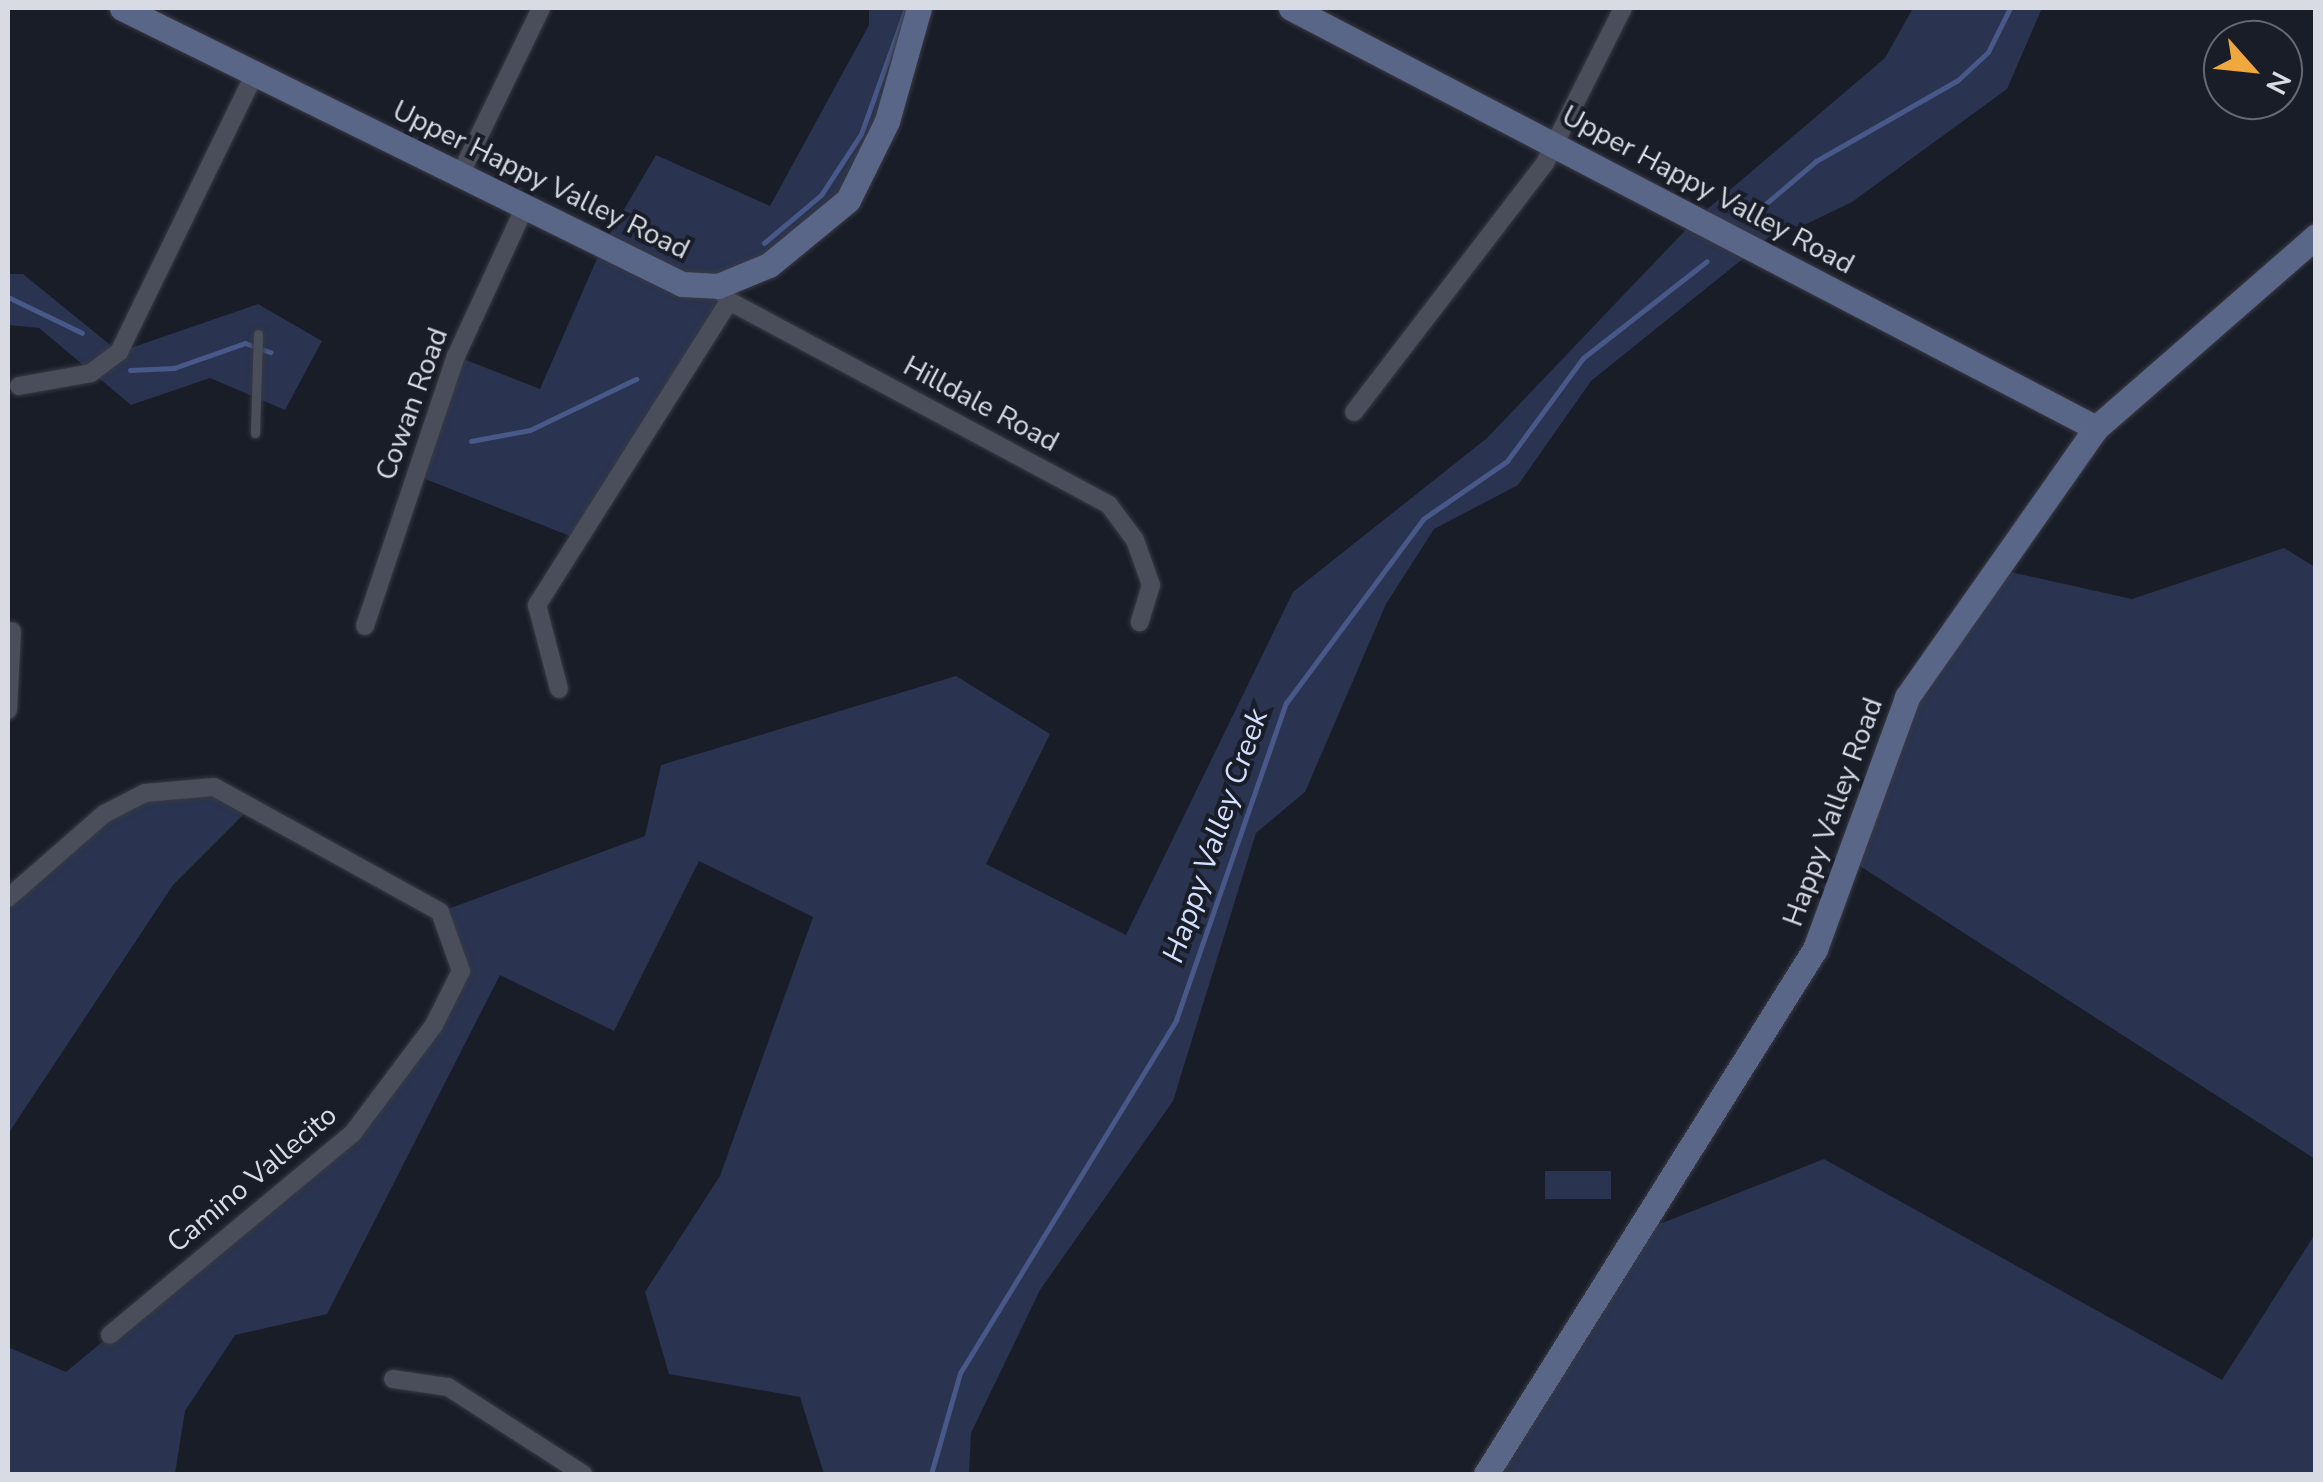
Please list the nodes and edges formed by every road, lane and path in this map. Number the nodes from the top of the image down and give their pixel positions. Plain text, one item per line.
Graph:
1 (122, 8) edge
2 (542, 8) edge
3 (919, 8) edge
4 (1291, 8) edge
5 (1623, 8) edge
6 (255, 73) junction
7 (1555, 141) junction
8 (460, 175) junction
9 (525, 207) junction
10 (2316, 236) edge
11 (723, 293) junction
12 (258, 334) dead end
13 (19, 386) dead end
14 (1354, 412) dead end
15 (2096, 428) junction
16 (255, 433) dead end
17 (1140, 622) dead end
18 (365, 626) dead end
19 (12, 631) dead end
20 (560, 689) dead end
21 (8, 710) edge
22 (8, 898) edge
23 (110, 1335) dead end
24 (392, 1379) dead end
25 (583, 1474) edge
26 (1486, 1474) edge

1 - 6 street, Upper Happy Valley Road
2 - 8 street
3 - 11 street
4 - 7 street, Upper Happy Valley Road
5 - 7 street
6 - 8 street, Upper Happy Valley Road
6 - 13 street
7 - 14 street
7 - 15 street, Upper Happy Valley Road
8 - 9 street, Upper Happy Valley Road
9 - 11 street, Upper Happy Valley Road
9 - 18 street, Cowan Road
10 - 15 street, Happy Valley Road
11 - 17 street, Hilldale Road
11 - 20 street
12 - 16 lane
15 - 26 street, Happy Valley Road
19 - 21 street
22 - 23 street, Camino Vallecito
24 - 25 street

